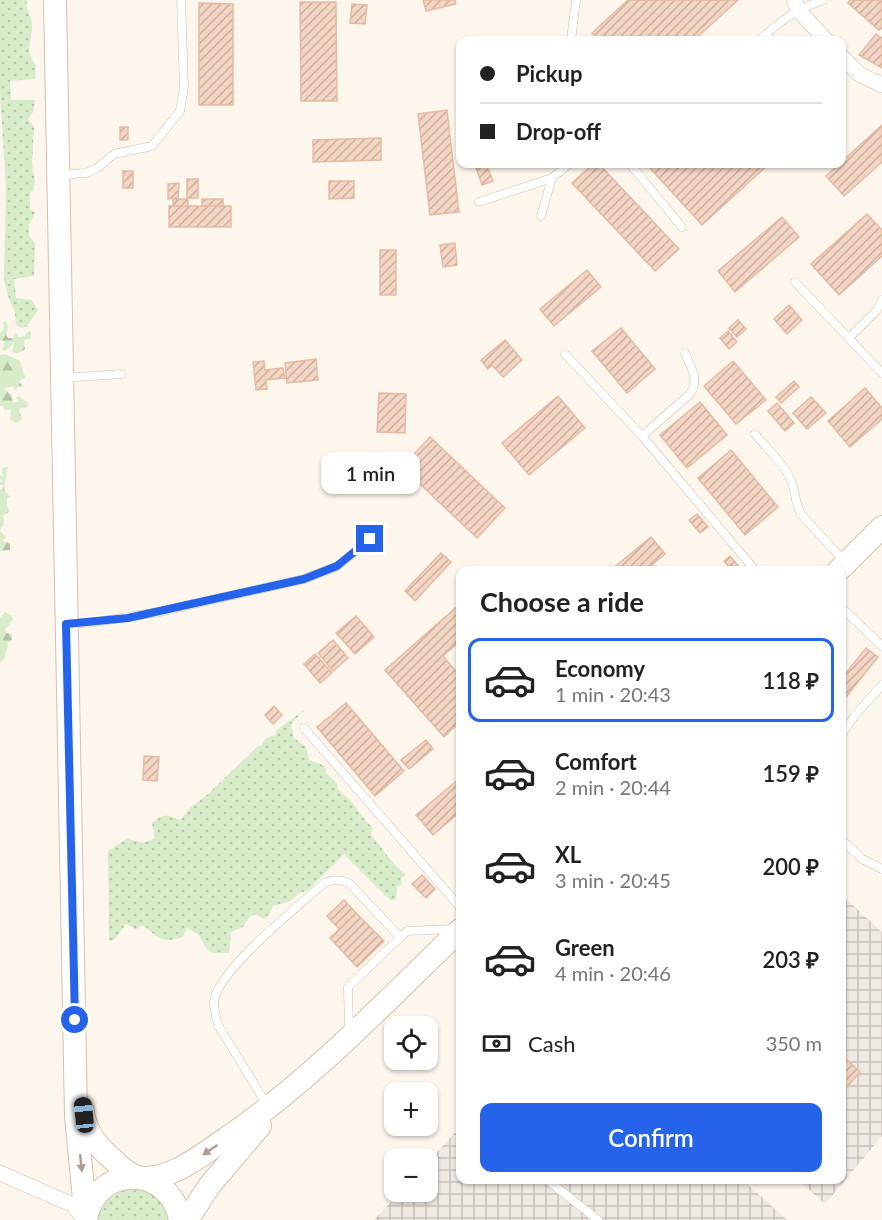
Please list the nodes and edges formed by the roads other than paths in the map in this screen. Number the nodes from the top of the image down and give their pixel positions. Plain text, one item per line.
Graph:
1 (56, 0) edge
2 (181, 0) edge
3 (576, 0) edge
4 (823, 0) edge
5 (796, 5) edge
6 (572, 36) edge
7 (764, 36) edge
8 (823, 36) edge
9 (846, 61) edge
10 (882, 85) edge
11 (563, 168) edge
12 (633, 168) edge
13 (58, 175) junction
14 (552, 178) junction
15 (479, 202) dead end
16 (541, 216) dead end
17 (682, 227) dead end
18 (795, 282) dead end
19 (882, 300) edge
20 (849, 338) junction
21 (685, 353) dead end
22 (565, 354) dead end
23 (882, 373) edge
24 (122, 374) dead end
25 (62, 378) junction
26 (755, 434) dead end
27 (642, 436) junction
28 (880, 533) edge
29 (370, 539) dead end
30 (752, 566) edge
31 (842, 566) edge
32 (846, 613) edge
33 (66, 624) junction
34 (882, 646) edge
35 (882, 685) edge
36 (846, 728) edge
37 (304, 729) dead end
38 (846, 844) edge
39 (882, 869) edge
40 (456, 902) edge
41 (456, 929) edge
42 (456, 933) edge
43 (400, 937) junction
44 (349, 1035) junction
45 (75, 1042) junction
46 (291, 1090) junction
47 (269, 1108) junction
48 (0, 1173) edge
49 (142, 1178) junction
50 (552, 1184) edge
51 (85, 1209) edge
52 (180, 1220) edge
53 (187, 1220) edge
54 (598, 1220) edge

1 - 13 street
2 - 13 lane
3 - 6 lane
4 - 5 lane
5 - 7 lane
5 - 8 street
9 - 10 street
11 - 14 lane
12 - 17 lane
13 - 25 street
14 - 15 lane
14 - 16 lane
18 - 20 lane
19 - 20 lane
20 - 23 lane
21 - 27 lane
22 - 27 lane
24 - 25 lane
25 - 33 street
26 - 31 lane
27 - 30 lane
28 - 31 street
29 - 33 lane
32 - 34 lane
33 - 45 street
35 - 36 lane
37 - 40 lane
38 - 39 lane
41 - 43 lane
42 - 44 street
43 - 44 lane
43 - 47 lane
44 - 46 street
45 - 49 street
45 -> 51 street
46 - 47 street
46 - 53 street
47 -> 49 street
48 - 51 street
49 - 51 street
49 - 52 street
50 - 54 lane

